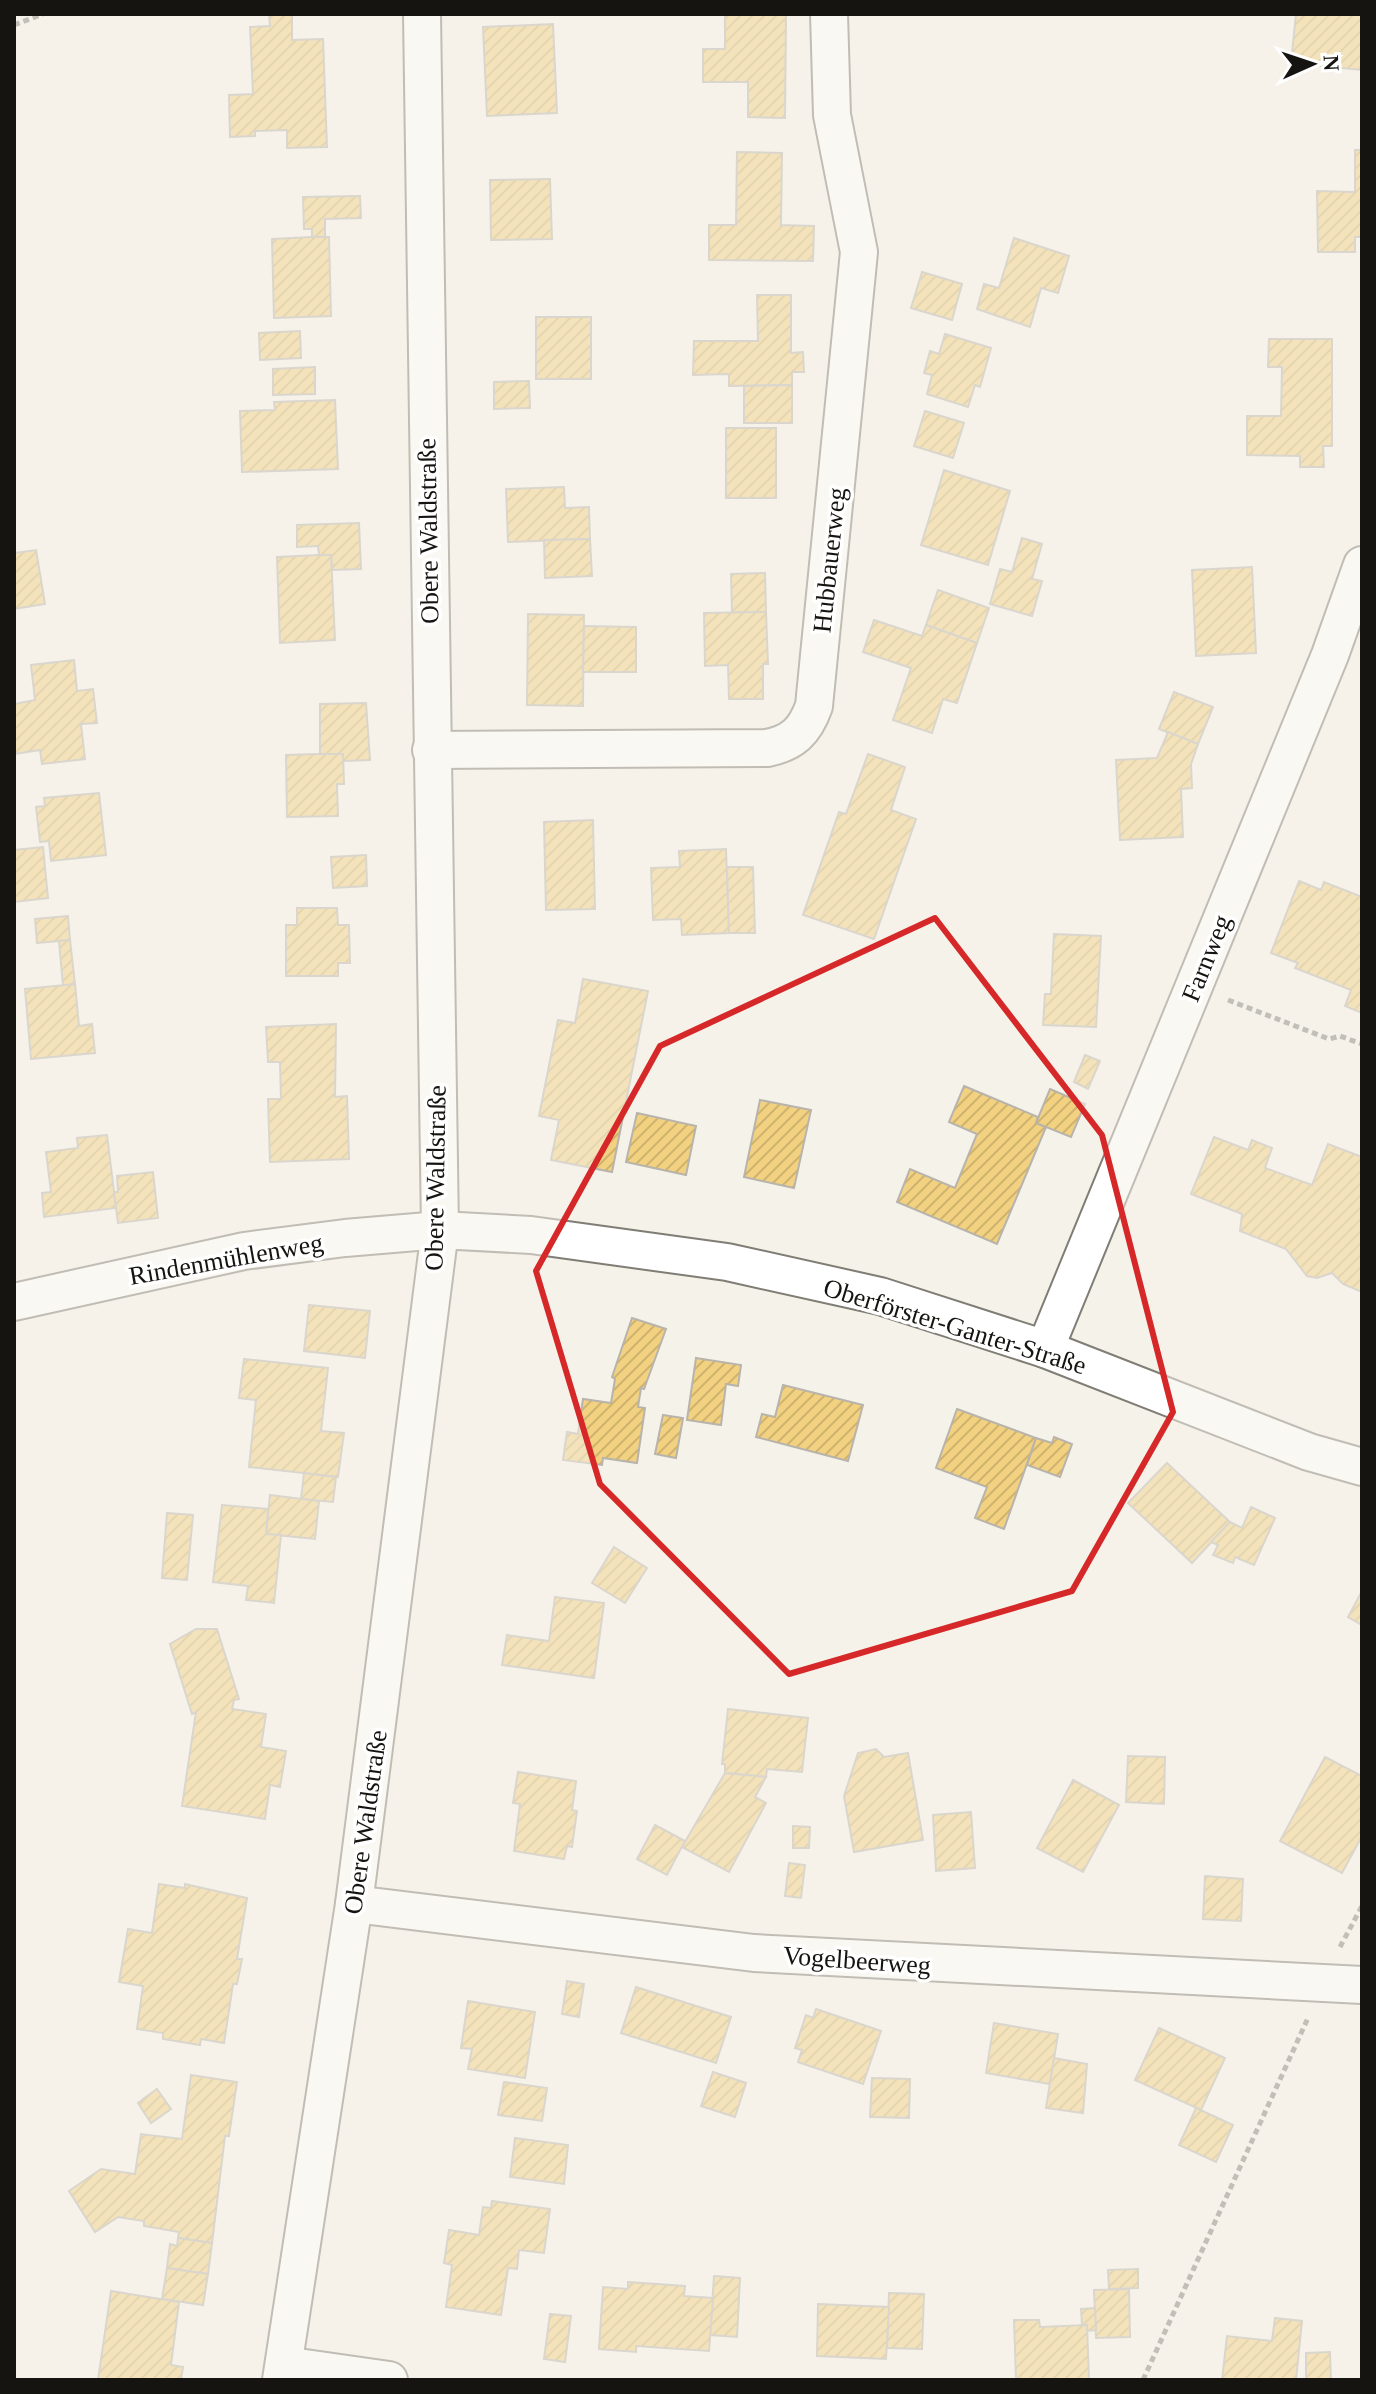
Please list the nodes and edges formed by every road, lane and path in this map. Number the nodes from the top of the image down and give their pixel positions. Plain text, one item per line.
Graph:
1 (43, 14) edge
2 (422, 14) edge
3 (829, 14) edge
4 (14, 25) edge
5 (1362, 565) edge
6 (431, 750) junction
7 (1194, 987) junction
8 (1362, 1044) edge
9 (440, 1230) junction
10 (14, 1302) edge
11 (1045, 1349) junction
12 (1362, 1467) edge
13 (354, 1904) junction
14 (1362, 1906) edge
15 (1324, 1984) junction
16 (1362, 1985) edge
17 (282, 2372) edge
18 (389, 2380) edge
19 (1143, 2380) edge

1 - 4 path
2 - 6 street, Obere Waldstraße
3 - 6 street, Hubbauerweg
5 - 7 street, Farnweg
6 - 9 street, Obere Waldstraße
7 - 8 path
7 - 11 street, Farnweg
9 - 10 street, Rindenmühlenweg
9 - 11 street, Oberförster-Ganter-Straße
9 - 13 street, Obere Waldstraße
11 - 12 street, Oberförster-Ganter-Straße
13 - 15 street, Vogelbeerweg
13 - 17 street, Obere Waldstraße
14 - 15 path
15 - 16 street, Vogelbeerweg
15 - 19 path
17 - 18 street

